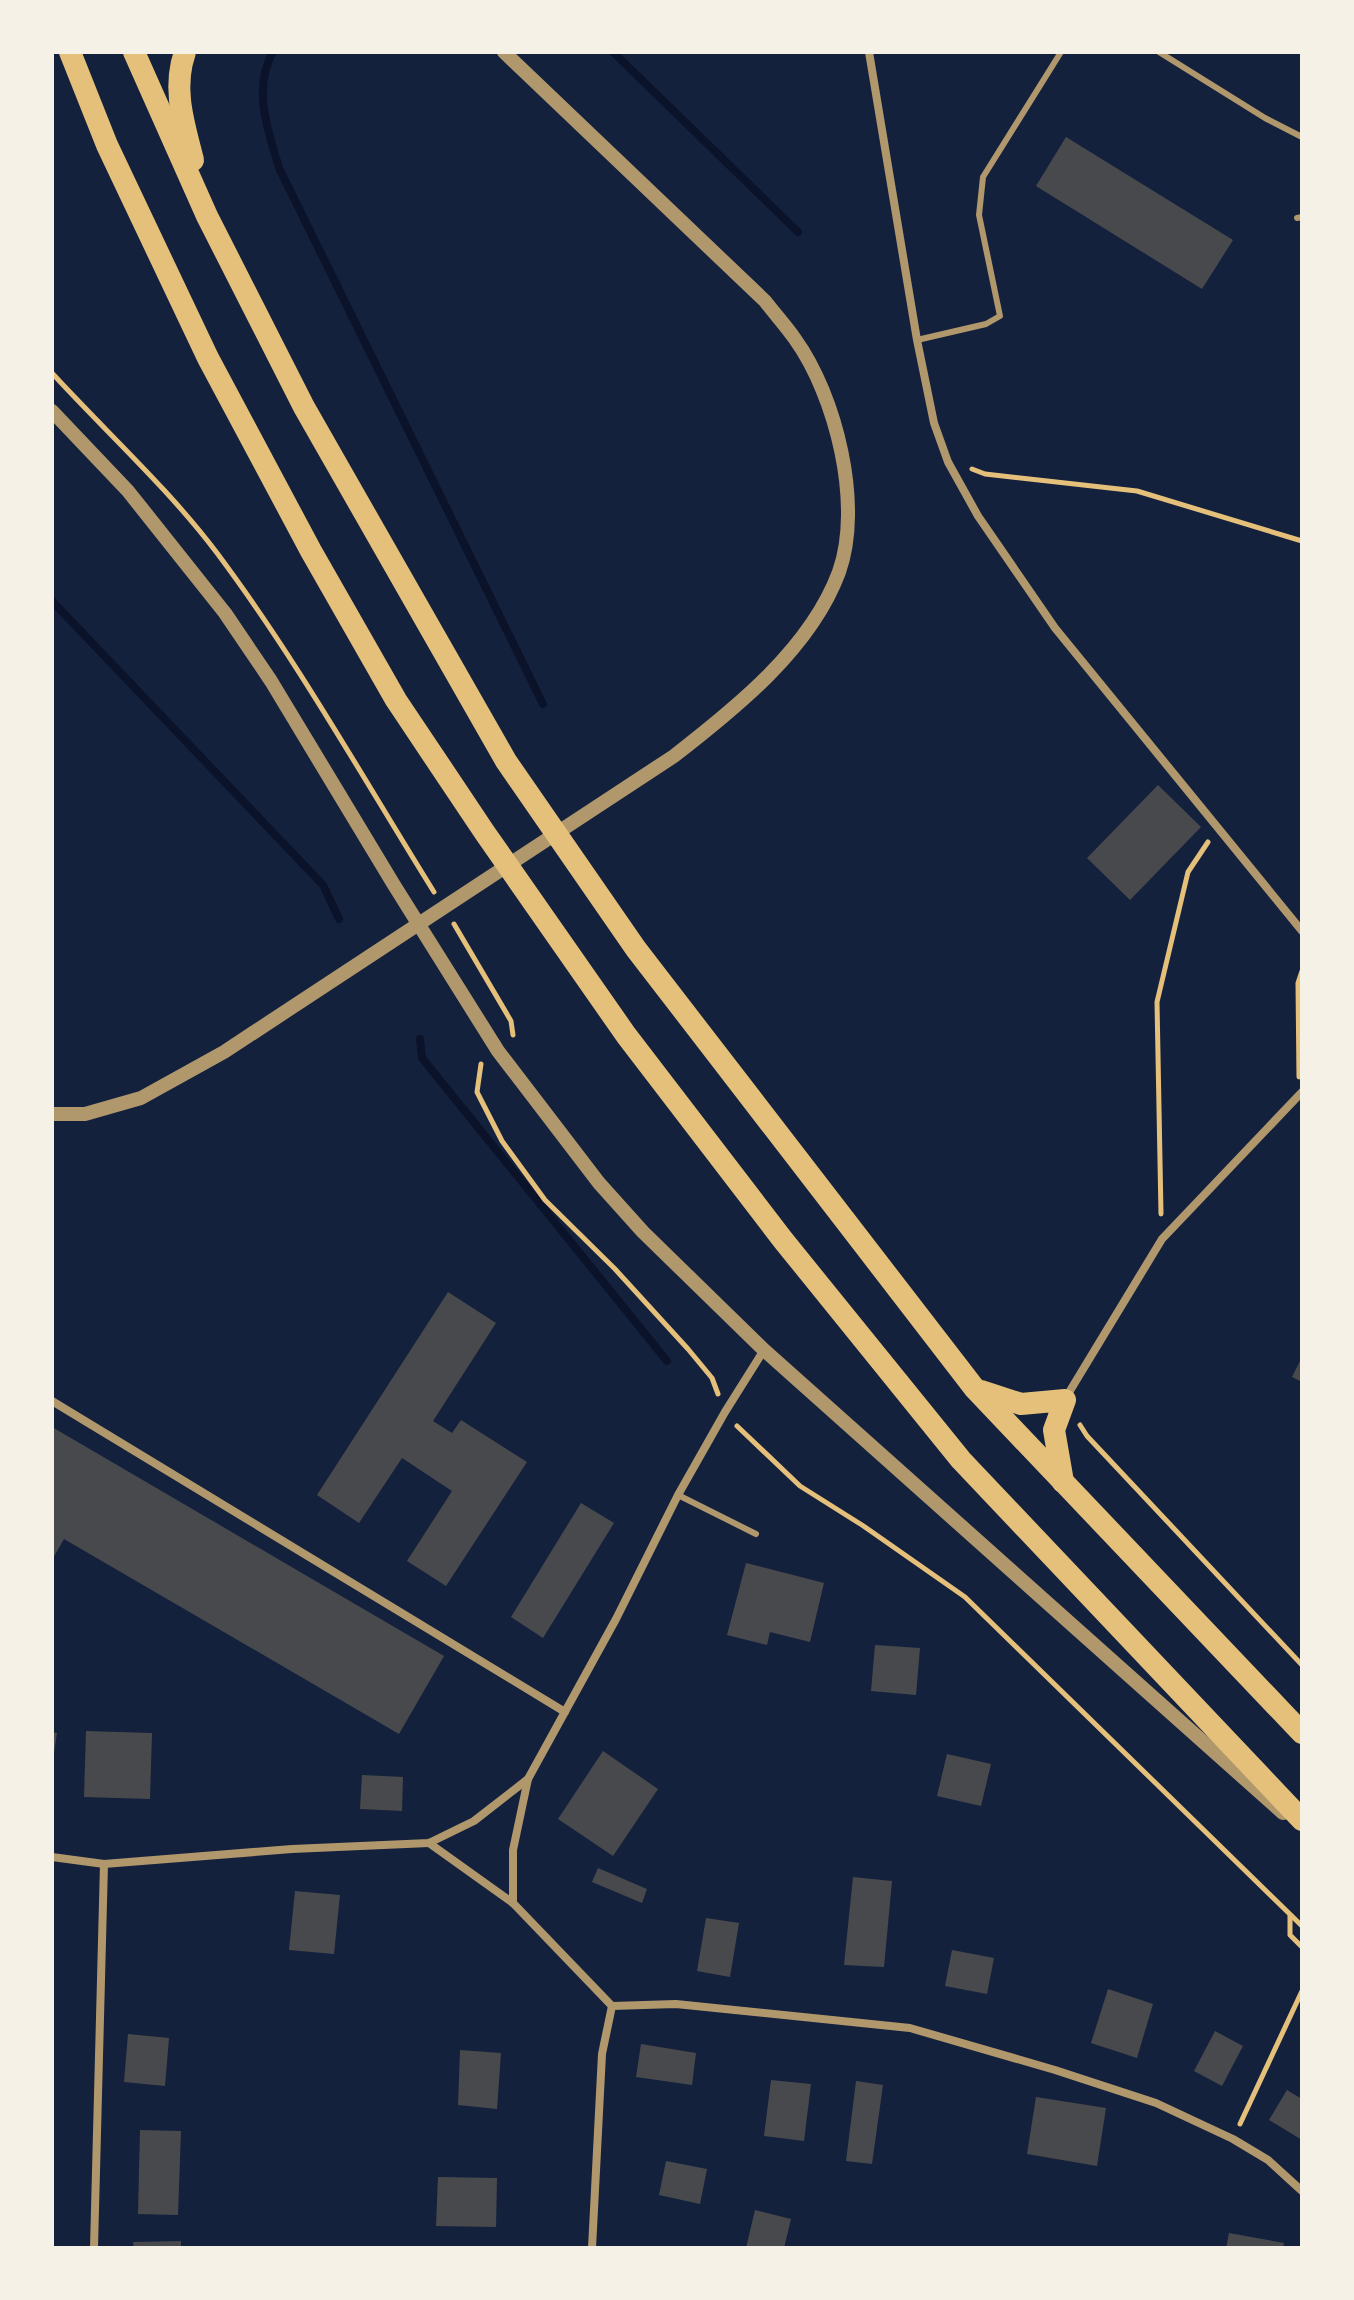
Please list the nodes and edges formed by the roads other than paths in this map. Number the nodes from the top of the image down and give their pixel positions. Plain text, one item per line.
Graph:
1 (70, 52) edge
2 (134, 52) edge
3 (185, 52) edge
4 (504, 52) edge
5 (869, 52) edge
6 (1061, 52) edge
7 (1159, 52) edge
8 (1302, 137) edge
9 (207, 216) junction
10 (917, 340) junction
11 (52, 411) edge
12 (1302, 931) edge
13 (1301, 1093) edge
14 (52, 1114) edge
15 (764, 1350) junction
16 (975, 1389) junction
17 (1065, 1400) junction
18 (52, 1401) edge
19 (1063, 1482) junction
20 (678, 1495) junction
21 (756, 1534) dead end
22 (565, 1712) junction
23 (1302, 1733) edge
24 (528, 1779) junction
25 (1302, 1820) edge
26 (1302, 1831) edge
27 (429, 1843) junction
28 (52, 1857) edge
29 (104, 1864) junction
30 (513, 1903) junction
31 (612, 2006) junction
32 (1302, 2191) edge
33 (94, 2248) edge
34 (592, 2248) edge

1 - 25 highway
2 - 9 highway
3 - 9 highway
4 - 14 street
5 - 10 street
6 - 10 lane
7 - 8 lane
9 - 16 highway
10 - 12 street
11 - 15 street
13 - 17 street
15 - 20 street
15 - 26 street
16 - 17 highway
16 - 19 highway
17 - 19 highway
18 - 22 street
19 - 23 highway
20 - 21 lane
20 - 22 street
22 - 24 street
24 - 27 street
24 - 30 street
27 - 29 street
27 - 30 street
28 - 29 street
29 - 33 street
30 - 31 street
31 - 32 street
31 - 34 street

